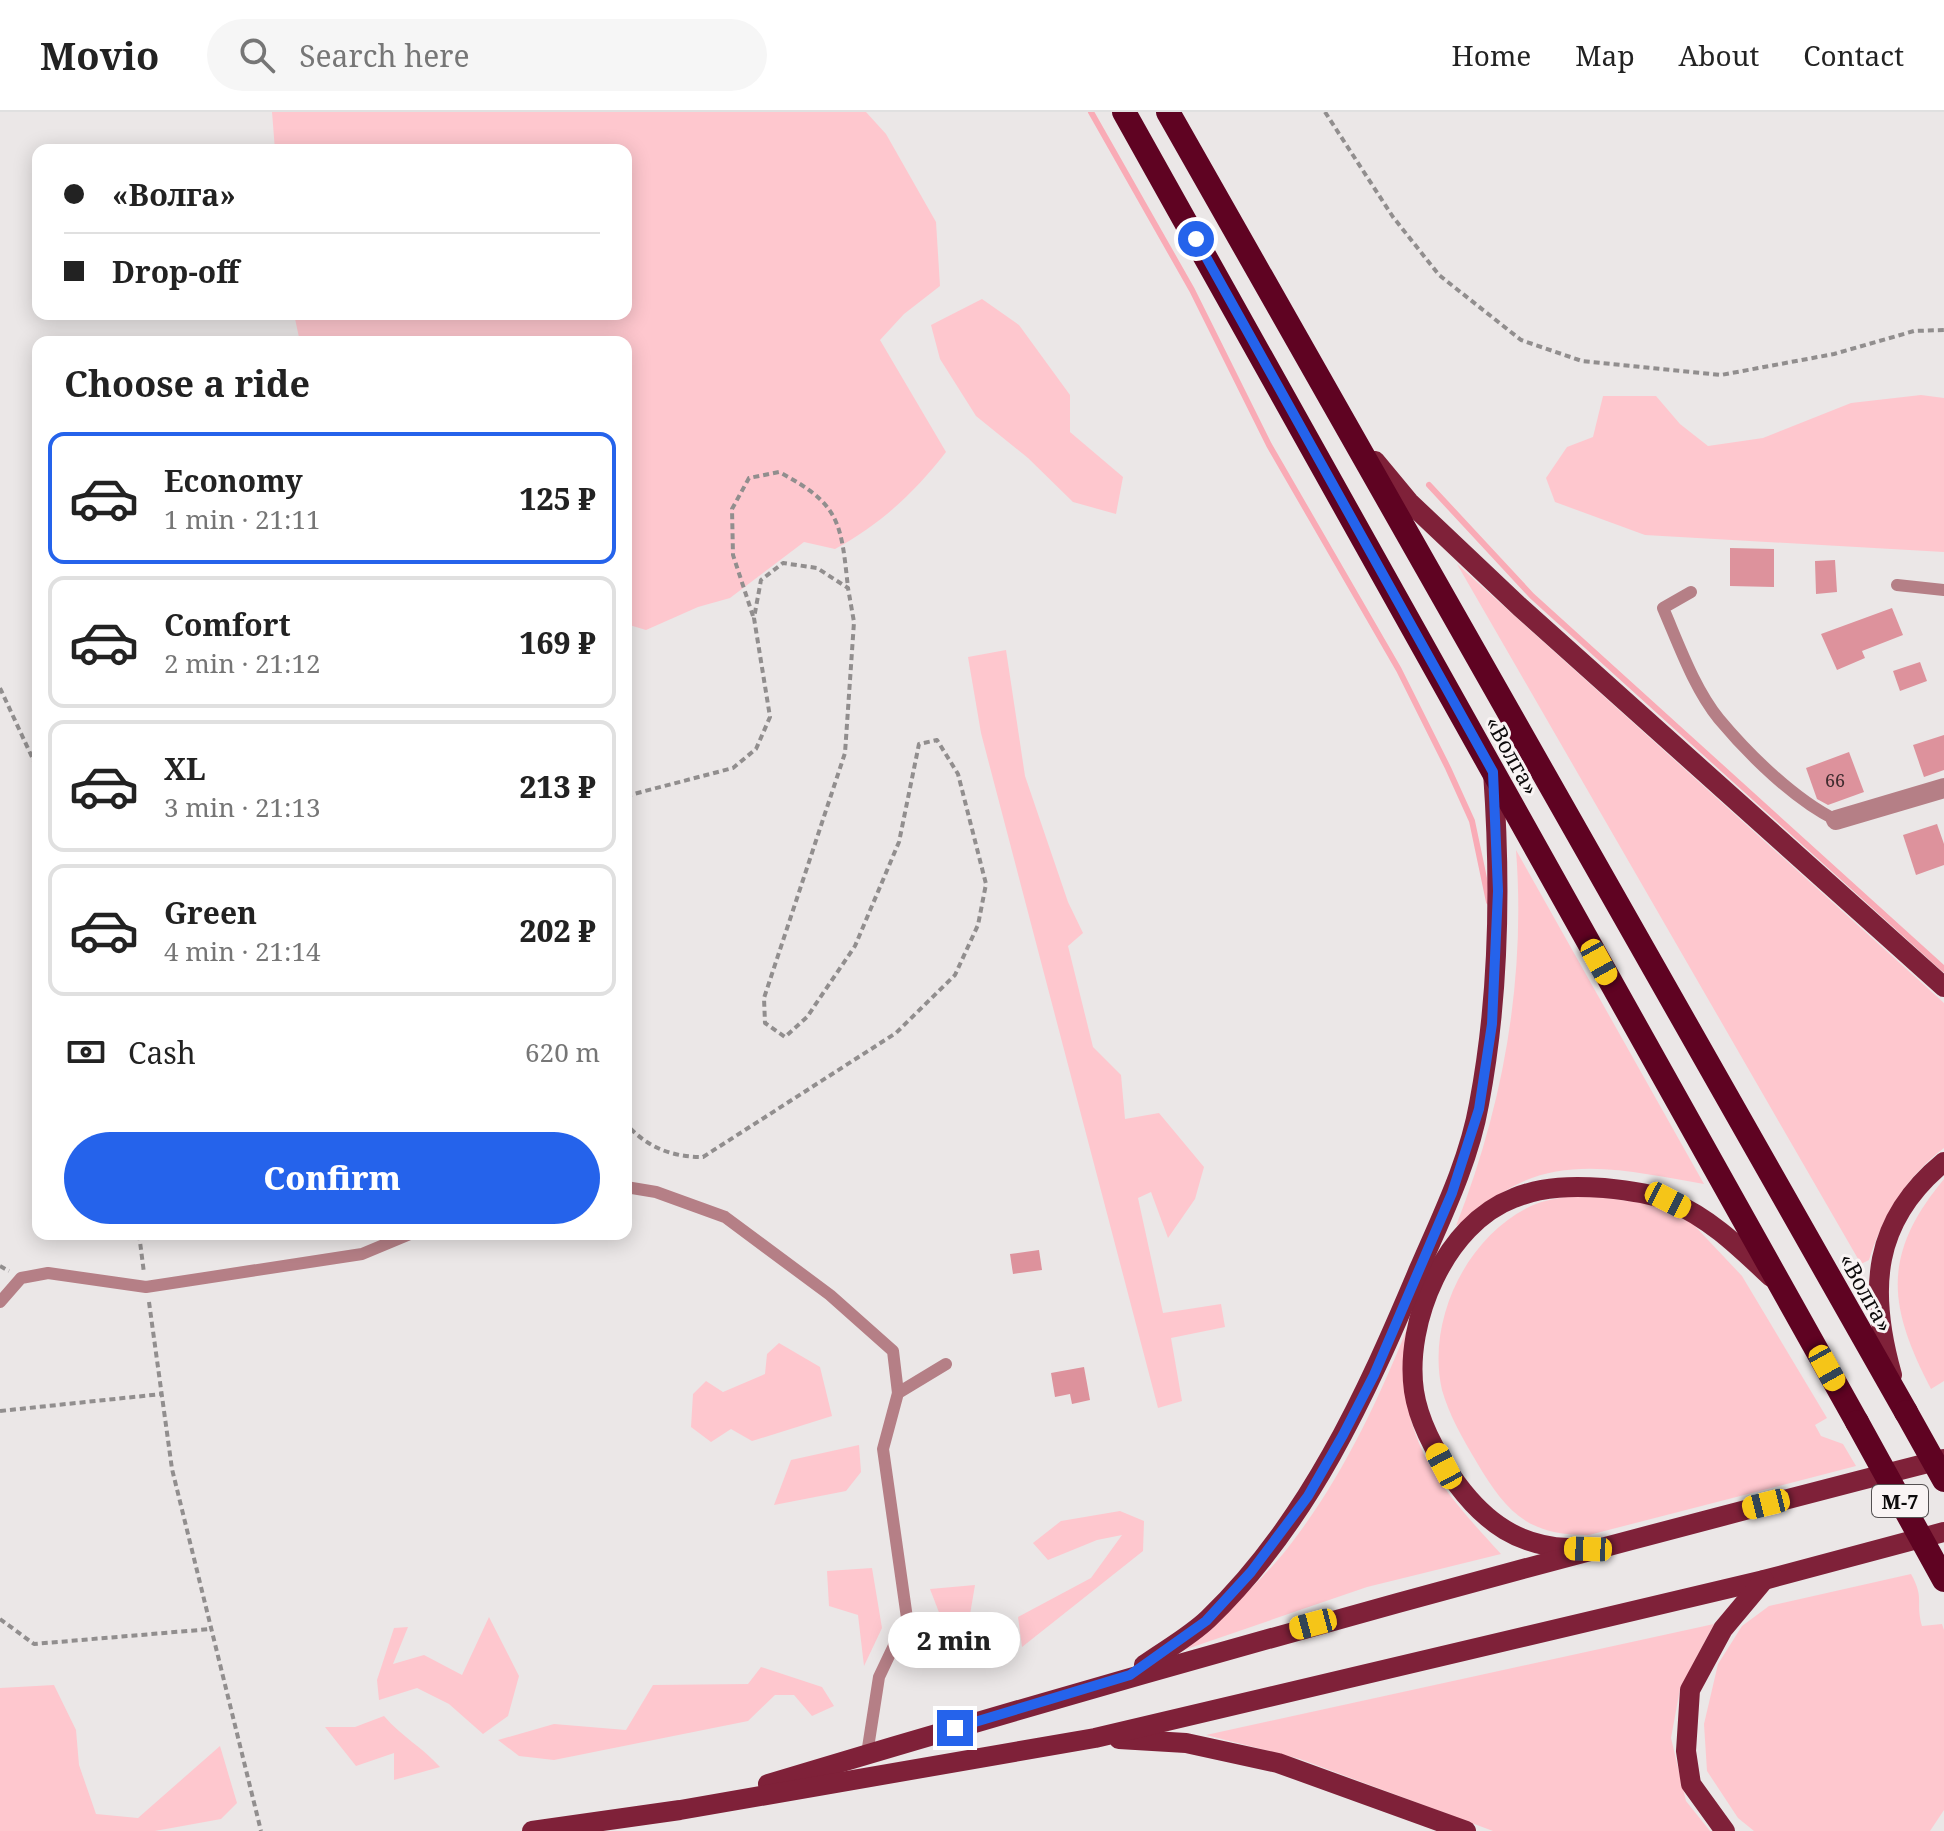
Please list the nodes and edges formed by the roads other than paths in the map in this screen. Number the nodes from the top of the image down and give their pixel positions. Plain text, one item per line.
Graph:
1 (1124, 112) edge
2 (1168, 112) edge
3 (1350, 431) junction
4 (1897, 585) dead end
5 (1944, 590) edge
6 (1691, 592) dead end
7 (1493, 772) junction
8 (1944, 788) edge
9 (1836, 820) joint
10 (1944, 987) edge
11 (1944, 1162) edge
12 (632, 1188) edge
13 (396, 1240) edge
14 (1782, 1288) junction
15 (0, 1302) edge
16 (946, 1364) dead end
17 (898, 1393) junction
18 (1904, 1409) junction
19 (1944, 1459) edge
20 (1944, 1480) edge
21 (1944, 1532) edge
22 (1588, 1549) junction
23 (1764, 1580) junction
24 (1944, 1580) edge
25 (1130, 1675) junction
26 (1095, 1738) junction
27 (867, 1754) junction
28 (680, 1810) junction
29 (532, 1831) edge
30 (1466, 1831) edge
31 (1725, 1831) edge

1 - 7 highway, «Волга» / М-7
2 - 3 highway, «Волга» / М-7
3 - 10 main road
3 - 18 highway, «Волга» / М-7
4 - 5 lane
6 - 9 lane
7 - 14 highway, «Волга» / М-7
7 - 25 main road
8 - 9 street
11 - 18 main road
12 - 17 lane
13 - 15 lane
14 - 22 main road
14 - 24 highway, «Волга» / М-7, bridge
16 - 17 lane
17 - 27 lane
18 - 20 highway, М-7, bridge
19 - 22 main road
21 - 23 main road
22 - 25 main road
23 - 26 main road
23 - 31 main road
25 - 27 main road
26 - 28 main road
26 - 30 main road
27 - 28 main road
28 - 29 main road

